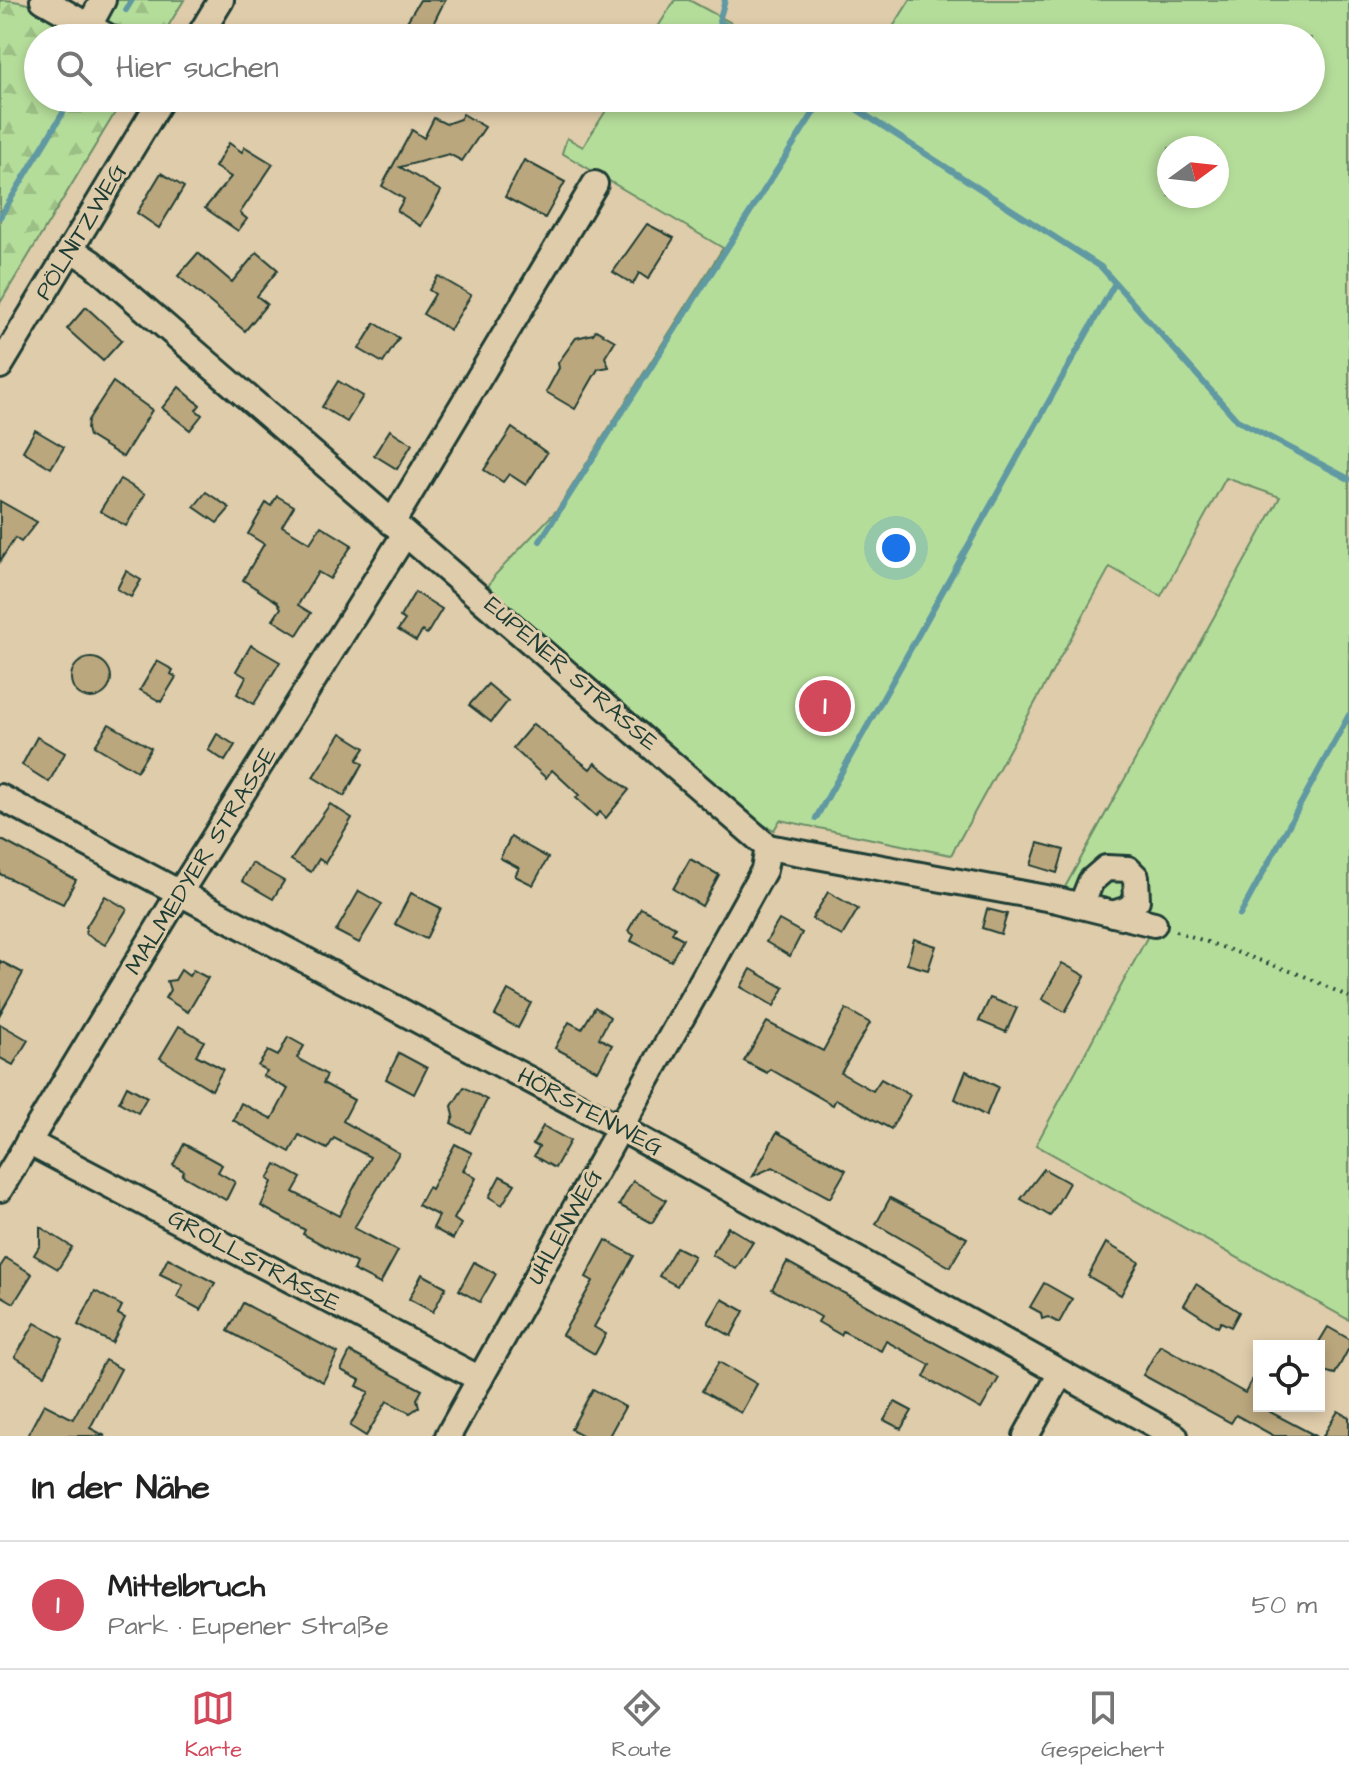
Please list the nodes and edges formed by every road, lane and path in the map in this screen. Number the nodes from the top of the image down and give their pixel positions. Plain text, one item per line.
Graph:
1 (43, 0) edge
2 (103, 0) edge
3 (221, 0) edge
4 (86, 24) edge
5 (101, 24) edge
6 (206, 24) edge
7 (154, 112) edge
8 (595, 184) dead end
9 (71, 249) junction
10 (0, 366) edge
11 (398, 529) junction
12 (0, 797) edge
13 (768, 847) junction
14 (180, 892) junction
15 (1081, 906) junction
16 (1113, 914) junction
17 (1154, 924) joint
18 (1349, 997) edge
19 (620, 1128) junction
20 (28, 1142) junction
21 (0, 1189) edge
22 (1061, 1373) junction
23 (480, 1379) junction
24 (448, 1436) edge
25 (1026, 1436) edge
26 (1175, 1436) edge

1 - 4 street
2 - 5 street
3 - 6 street
7 - 9 street, PÖLNITZWEG
8 - 11 street, MALMEDYER STRASSE
9 - 10 street, PÖLNITZWEG
9 - 11 street, EUPENER STRASSE
11 - 13 street, EUPENER STRASSE
11 - 14 street, MALMEDYER STRASSE
12 - 14 street, HÖRSTENWEG
13 - 15 street
13 - 19 street, UHLENWEG
14 - 19 street, HÖRSTENWEG
14 - 20 street, MALMEDYER STRASSE
15 - 16 street
15 - 16 street
16 - 17 street
17 - 18 path
19 - 22 street, HÖRSTENWEG
19 - 23 street, UHLENWEG
20 - 21 street, MALMEDYER STRASSE
20 - 23 street, GROLLSTRASSE
22 - 25 street
22 - 26 street, HÖRSTENWEG
23 - 24 street, UHLENWEG

